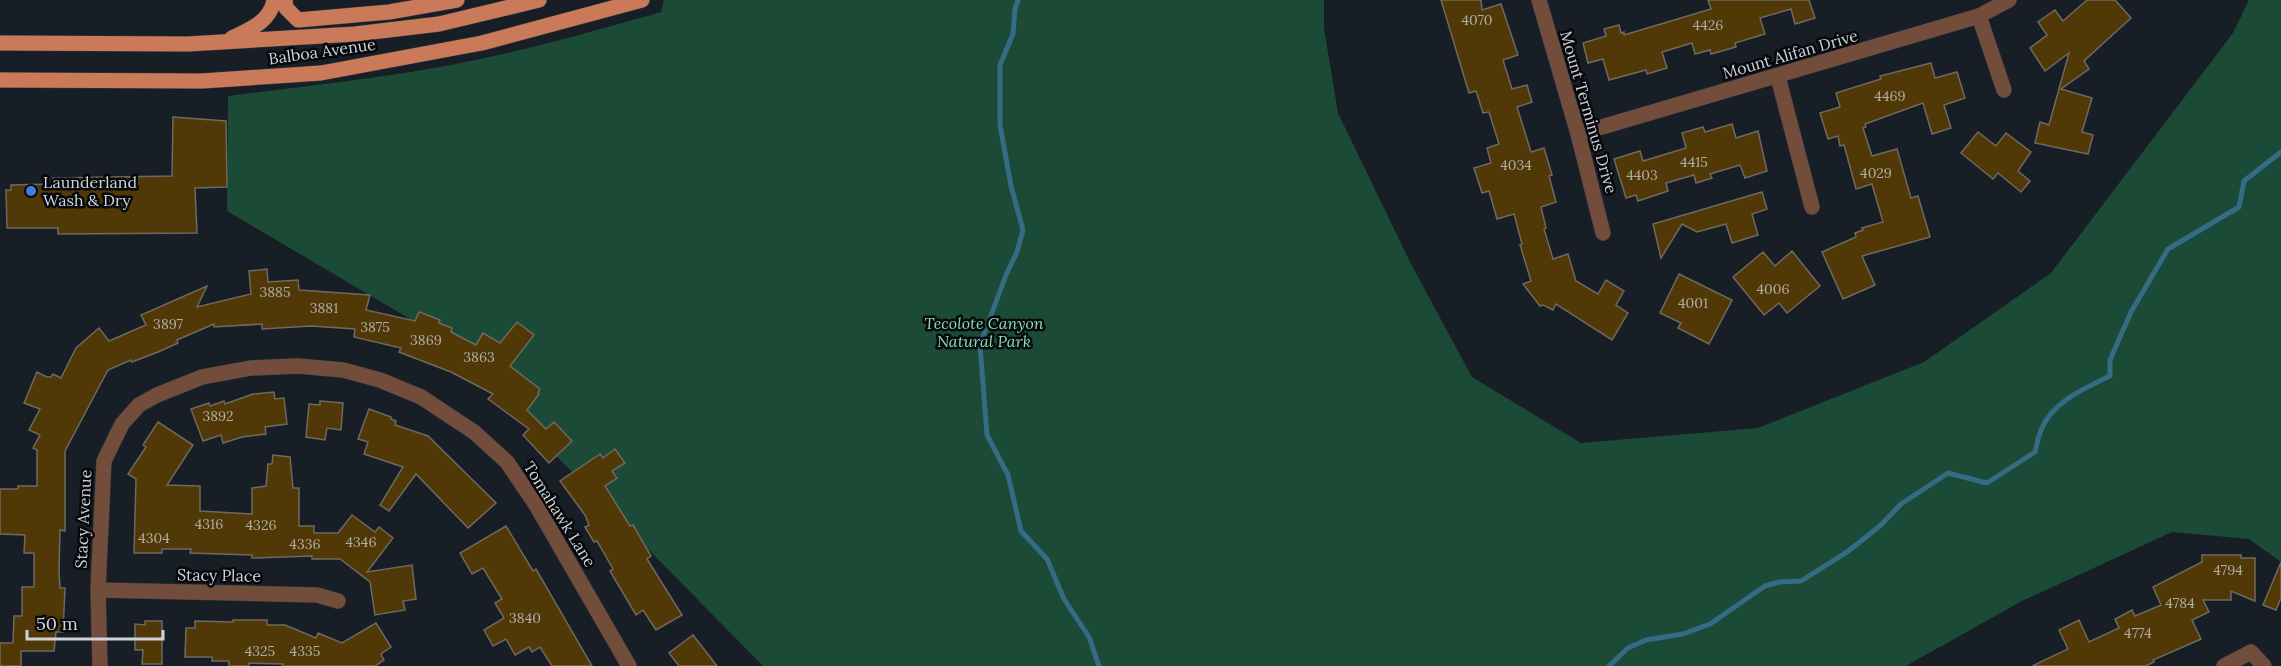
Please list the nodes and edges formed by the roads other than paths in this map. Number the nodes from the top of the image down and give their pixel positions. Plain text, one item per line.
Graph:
1 (274, 0) edge
2 (285, 0) edge
3 (458, 0) edge
4 (539, 0) edge
5 (642, 0) edge
6 (1539, 0) edge
7 (2009, 0) edge
8 (1979, 16) junction
9 (225, 41) junction
10 (0, 43) edge
11 (1778, 77) junction
12 (0, 80) edge
13 (2004, 90) dead end
14 (1578, 134) junction
15 (1812, 207) dead end
16 (1603, 233) dead end
17 (157, 395) joint
18 (98, 590) junction
19 (338, 601) dead end
20 (100, 666) edge
21 (629, 666) edge
22 (2224, 666) edge
23 (2264, 666) edge

1 - 9 main road
2 - 3 main road
4 - 9 main road, Balboa Avenue
5 - 12 main road, Balboa Avenue
6 - 14 street, Mount Terminus Drive
7 - 8 street, Mount Alifan Drive
8 - 11 street, Mount Alifan Drive
8 - 13 street
9 - 10 main road, Balboa Avenue
11 - 14 street, Mount Alifan Drive
11 - 15 street
14 - 16 street, Mount Terminus Drive
17 - 18 street, Stacy Avenue
17 - 21 street, Tomahawk Lane
18 - 19 street, Stacy Place
18 - 20 street, Stacy Avenue
22 - 23 street

